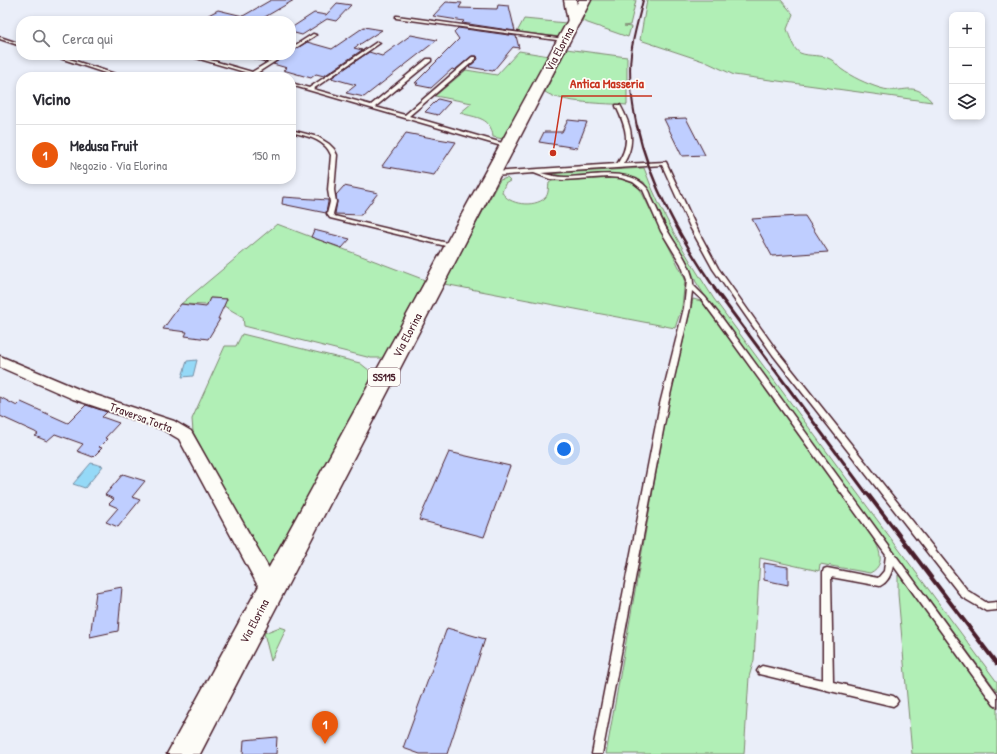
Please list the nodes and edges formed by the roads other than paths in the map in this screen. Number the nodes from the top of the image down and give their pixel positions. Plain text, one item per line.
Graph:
1 (570, 0) edge
2 (585, 0) edge
3 (397, 17) dead end
4 (569, 31) junction
5 (314, 35) dead end
6 (0, 38) edge
7 (16, 43) edge
8 (378, 43) dead end
9 (296, 47) edge
10 (474, 58) dead end
11 (69, 60) edge
12 (206, 60) edge
13 (275, 60) edge
14 (429, 60) dead end
15 (106, 72) edge
16 (249, 72) edge
17 (255, 72) edge
18 (296, 85) edge
19 (310, 89) junction
20 (618, 106) dead end
21 (372, 107) junction
22 (407, 116) junction
23 (296, 132) edge
24 (507, 146) junction
25 (619, 166) junction
26 (535, 172) junction
27 (493, 174) junction
28 (454, 246) junction
29 (690, 286) junction
30 (0, 361) edge
31 (890, 554) junction
32 (273, 586) junction
33 (997, 606) edge
34 (762, 671) dead end
35 (828, 686) junction
36 (893, 701) dead end
37 (997, 702) edge
38 (183, 754) edge
39 (597, 754) edge

1 - 4 street
2 - 4 main road, Via Elorina / SS115
3 - 4 lane
4 - 24 main road, Via Elorina / SS115
5 - 9 lane
6 - 7 lane
8 - 19 lane
10 - 22 lane
11 - 15 lane
12 - 16 lane
13 - 17 lane
14 - 21 lane
18 - 19 lane
19 - 21 lane
20 - 25 lane
21 - 22 lane
22 - 24 lane
23 - 28 lane
24 - 27 main road, Via Elorina / SS115
25 - 26 lane
25 - 33 lane
26 - 27 lane
26 - 29 lane
27 - 28 main road, Via Elorina / SS115
28 - 32 main road, Via Elorina / SS115
29 - 31 lane
29 - 39 lane
30 - 32 street, Traversa Torta
31 - 35 lane
31 - 37 lane
32 - 38 main road, Via Elorina / SS115
34 - 35 lane
35 - 36 lane

